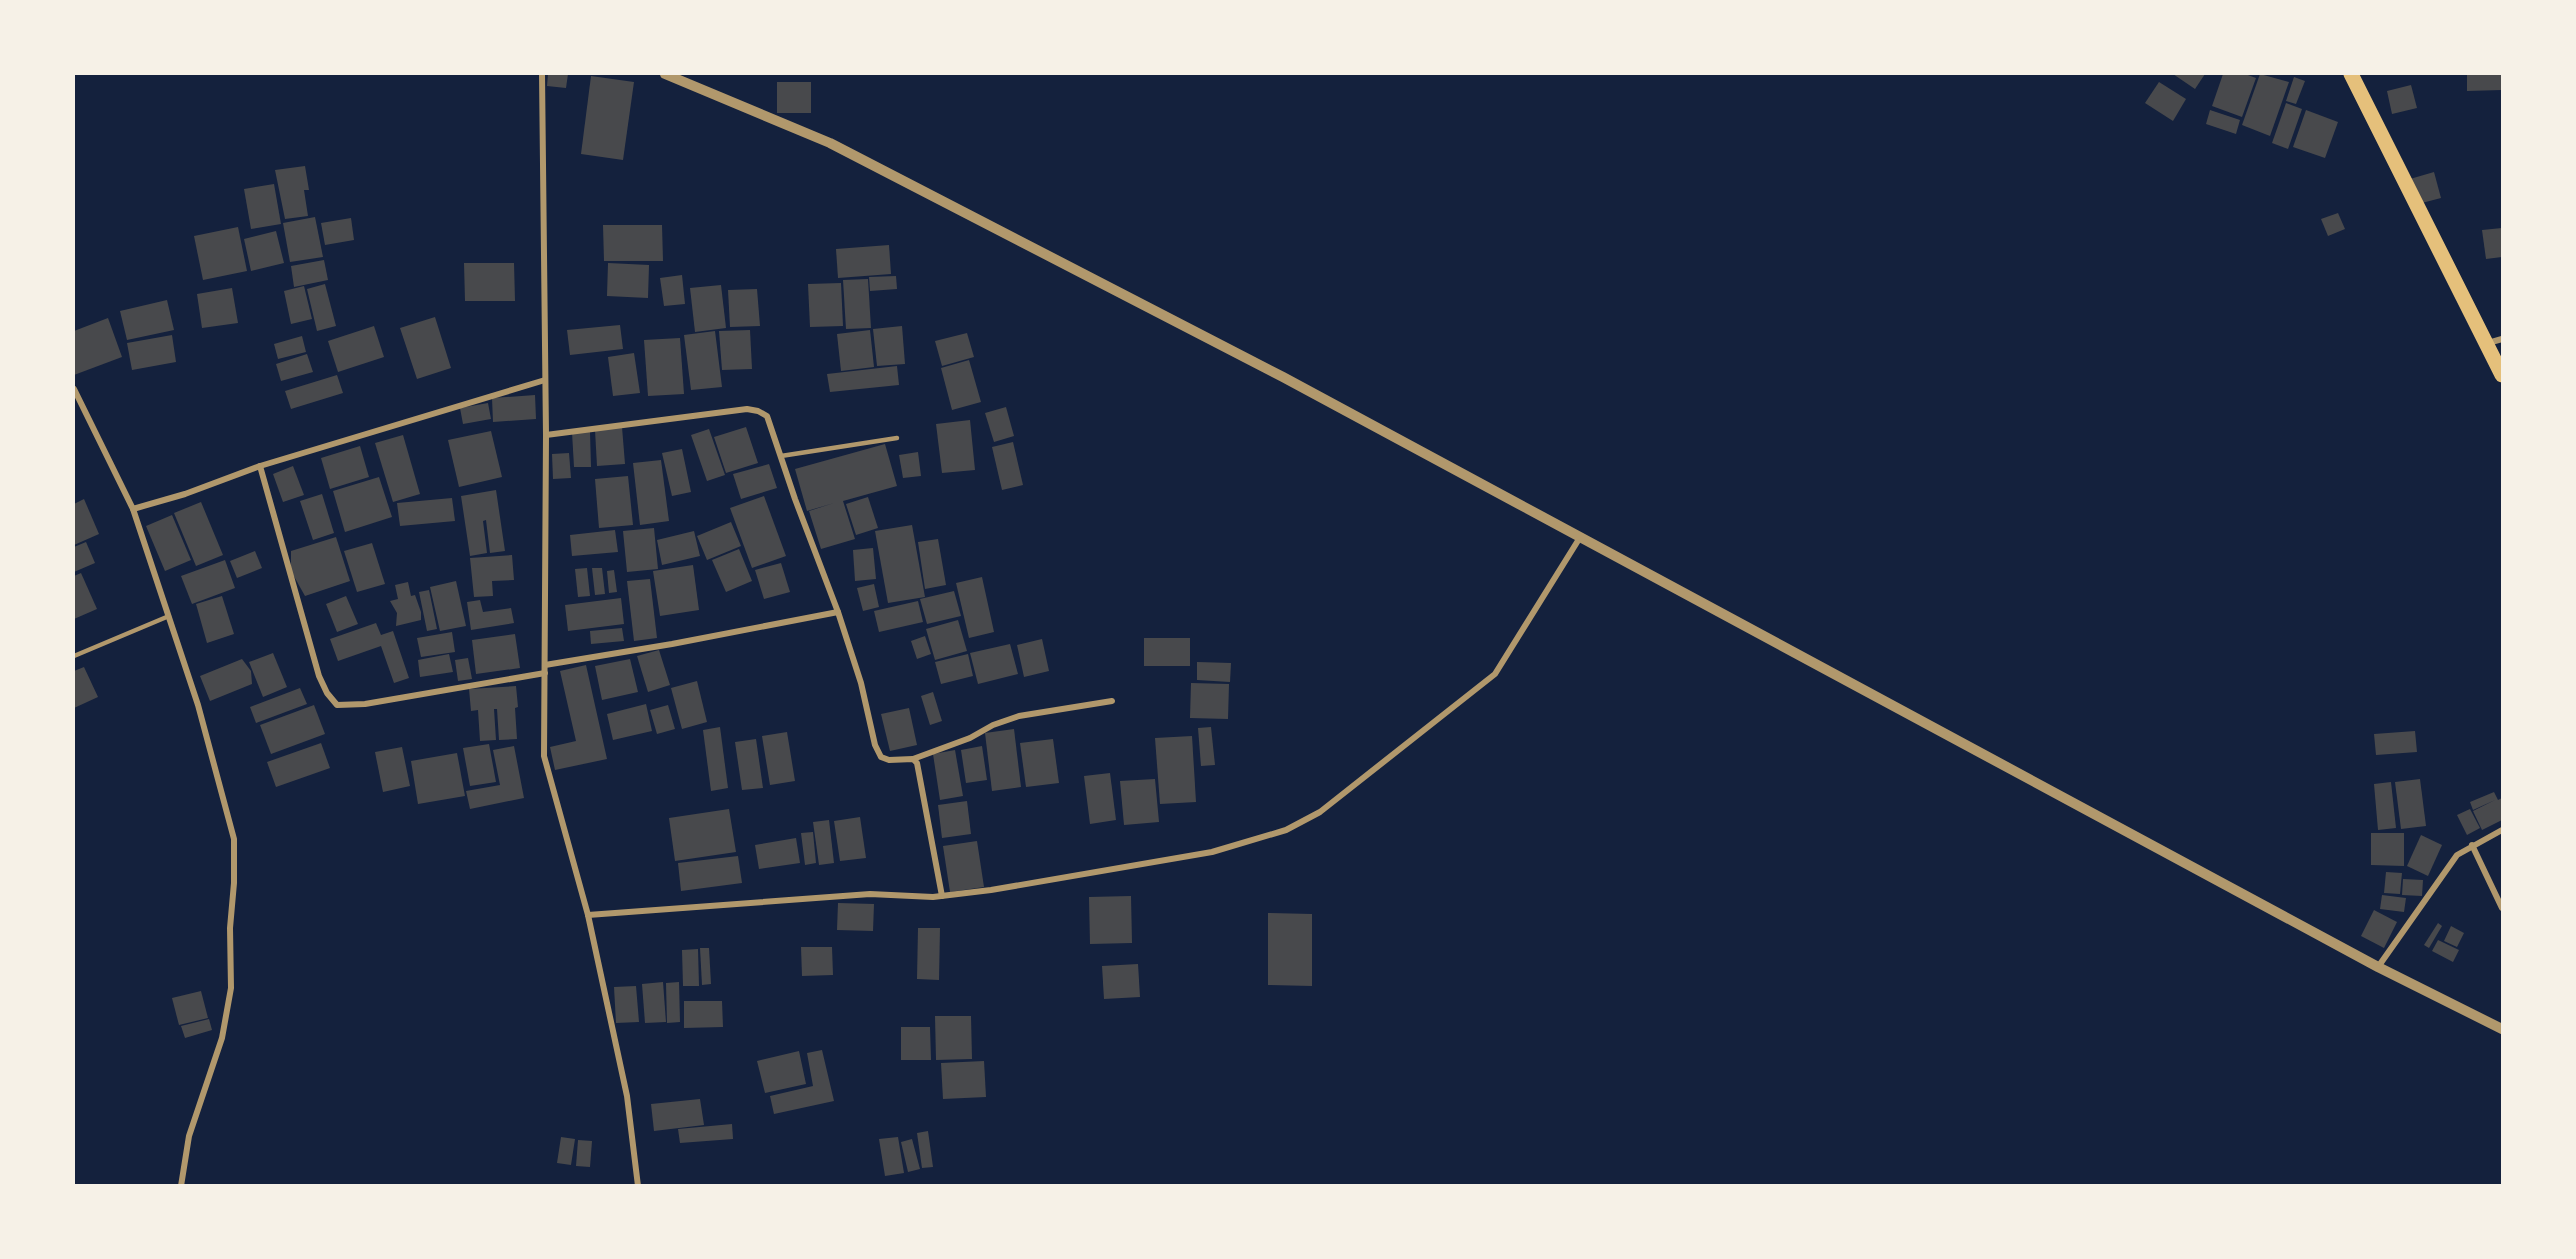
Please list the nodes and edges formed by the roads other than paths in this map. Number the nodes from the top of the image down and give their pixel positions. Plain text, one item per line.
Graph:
1 (542, 74) edge
2 (665, 74) edge
3 (2350, 74) edge
4 (2495, 341) edge
5 (2502, 375) edge
6 (545, 380) junction
7 (74, 389) edge
8 (546, 435) junction
9 (897, 438) dead end
10 (781, 456) junction
11 (260, 466) junction
12 (133, 509) junction
13 (1580, 539) junction
14 (838, 612) junction
15 (169, 616) junction
16 (74, 656) edge
17 (545, 665) junction
18 (545, 673) junction
19 (1112, 701) dead end
20 (913, 759) junction
21 (2502, 830) edge
22 (2472, 845) junction
23 (942, 896) junction
24 (2502, 909) edge
25 (588, 915) junction
26 (2378, 967) junction
27 (2502, 1029) edge
28 (181, 1185) edge
29 (638, 1185) edge

1 - 6 street
2 - 13 street
3 - 4 main road
4 - 5 main road
6 - 8 street
6 - 11 street
7 - 12 street
8 - 10 street
8 - 17 street
9 - 10 lane
10 - 14 street
11 - 12 street
11 - 18 street
12 - 15 street
13 - 23 street
13 - 26 street
14 - 17 street
14 - 20 street
15 - 16 lane
15 - 28 street
17 - 18 street
18 - 25 street
19 - 20 street
20 - 23 street
21 - 22 street
22 - 24 street
22 - 26 street
23 - 25 street
25 - 29 street
26 - 27 street

